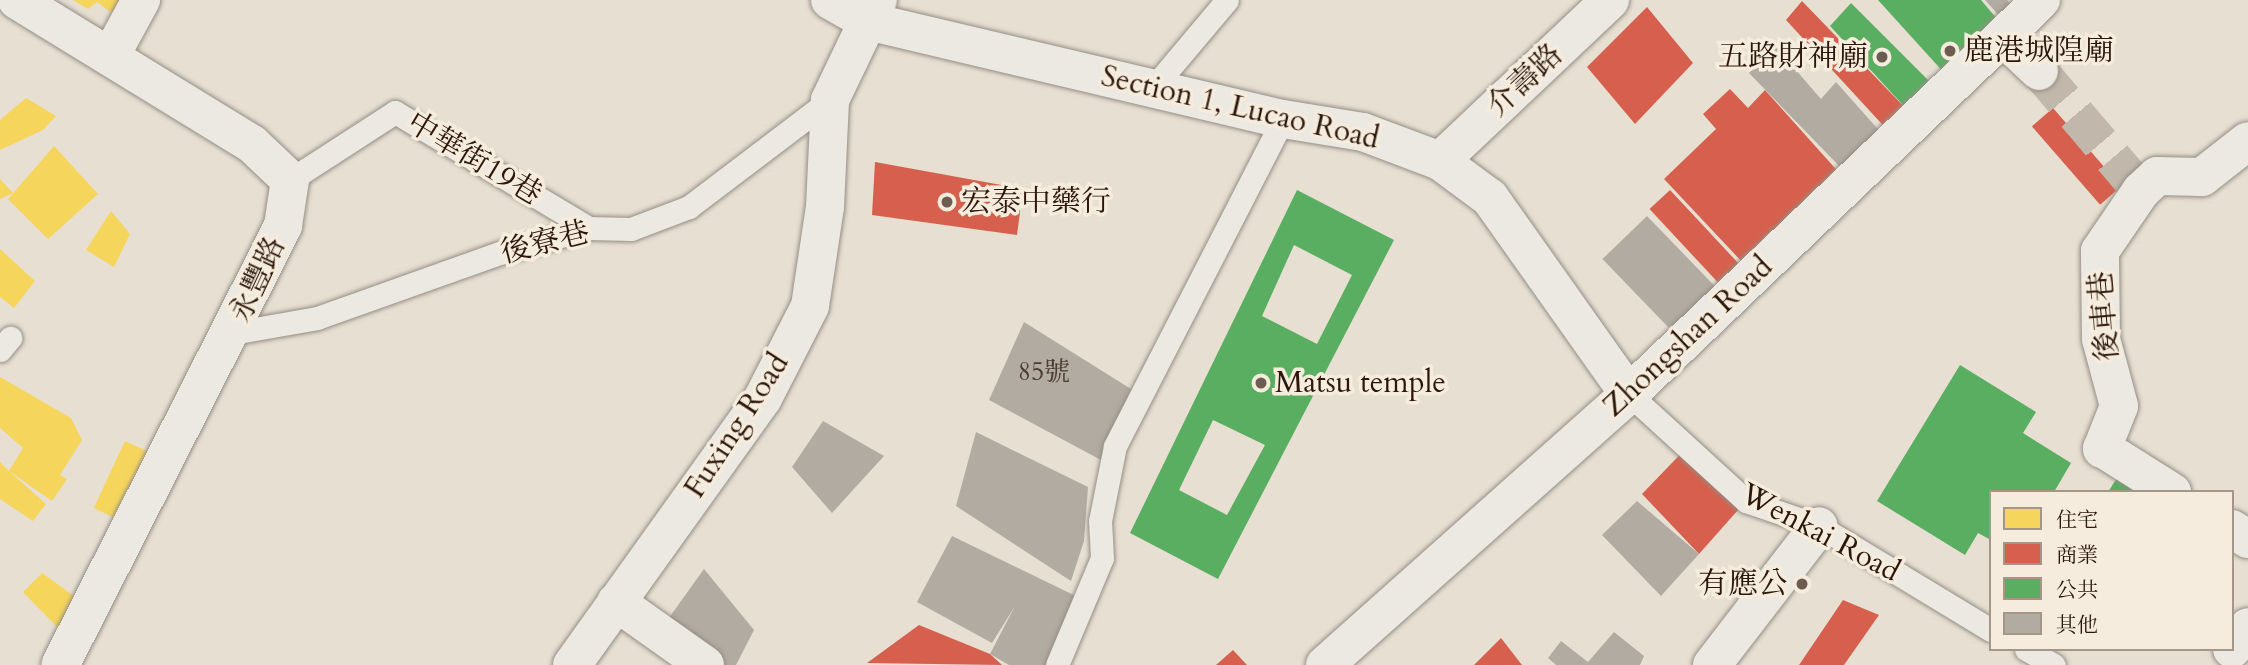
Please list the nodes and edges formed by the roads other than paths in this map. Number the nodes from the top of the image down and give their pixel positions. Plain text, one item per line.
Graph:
1 (17, 0) edge
2 (141, 0) edge
3 (830, 0) edge
4 (1227, 0) edge
5 (1610, 0) edge
6 (2041, 0) edge
7 (872, 11) edge
8 (2004, 38) junction
9 (111, 55) junction
10 (2039, 71) tunnel mouth
11 (1152, 89) junction
12 (830, 100) junction
13 (1283, 119) junction
14 (2248, 141) edge
15 (1440, 161) junction
16 (290, 180) junction
17 (589, 228) junction
18 (232, 333) junction
19 (1629, 394) junction
20 (2169, 490) edge
21 (1819, 526) junction
22 (616, 602) junction
23 (1989, 629) edge
24 (2030, 651) edge
25 (60, 665) edge
26 (572, 665) edge
27 (705, 665) edge
28 (1057, 665) edge
29 (1325, 665) edge
30 (1712, 665) edge
31 (2054, 665) edge

1 - 9 street
2 - 9 street
3 - 7 street, Section 1, Lucao Road
4 - 11 lane
5 - 15 street, 介壽路
6 - 8 street, Zhongshan Road
7 - 11 street, Section 1, Lucao Road
7 - 12 street, Fuxing Road
8 - 10 street
8 - 19 street, Zhongshan Road
9 - 16 street
11 - 13 street, Section 1, Lucao Road
12 - 17 lane, 後寮巷
12 - 22 street, Fuxing Road
13 - 15 street, Section 1, Lucao Road
13 - 28 lane
14 - 20 street, 後車巷
15 - 19 street, Section 1, Lucao Road
16 - 17 lane, 中華街19巷
16 - 18 street, 永豐路
17 - 18 lane, 後寮巷
18 - 25 street, 永豐路
19 - 21 lane, Wenkai Road
19 - 29 street, Zhongshan Road
21 - 23 lane, Wenkai Road
21 - 30 street
22 - 26 street, Fuxing Road
22 - 27 street
24 - 31 lane

